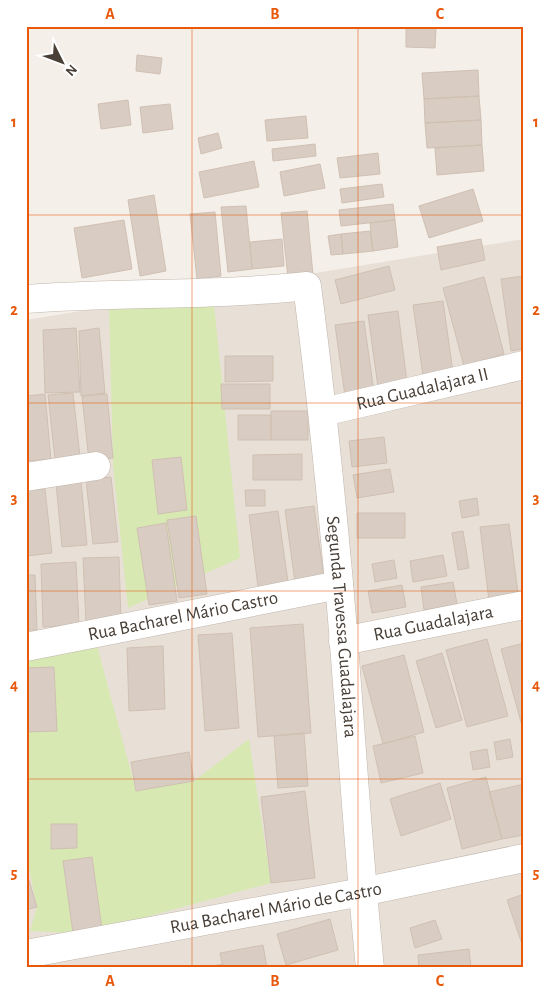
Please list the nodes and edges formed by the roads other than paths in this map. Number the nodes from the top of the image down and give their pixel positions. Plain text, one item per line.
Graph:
1 (26, 299) edge
2 (524, 365) edge
3 (323, 412) junction
4 (96, 466) dead end
5 (26, 477) edge
6 (339, 585) junction
7 (524, 605) edge
8 (343, 641) junction
9 (26, 647) edge
10 (524, 858) edge
11 (362, 892) junction
12 (26, 954) edge
13 (370, 968) edge

1 - 3 street, Segunda Travessa Guadalajara
2 - 3 street, Rua Guadalajara II
3 - 6 street, Segunda Travessa Guadalajara
4 - 5 street
6 - 8 street, Segunda Travessa Guadalajara
6 - 9 street, Rua Bacharel Mário Castro
7 - 8 street, Rua Guadalajara
8 - 11 street, Segunda Travessa Guadalajara
10 - 11 street, Rua Bacharel Mário de Castro
11 - 12 street, Rua Bacharel Mário de Castro
11 - 13 street, Segunda Travessa Guadalajara

